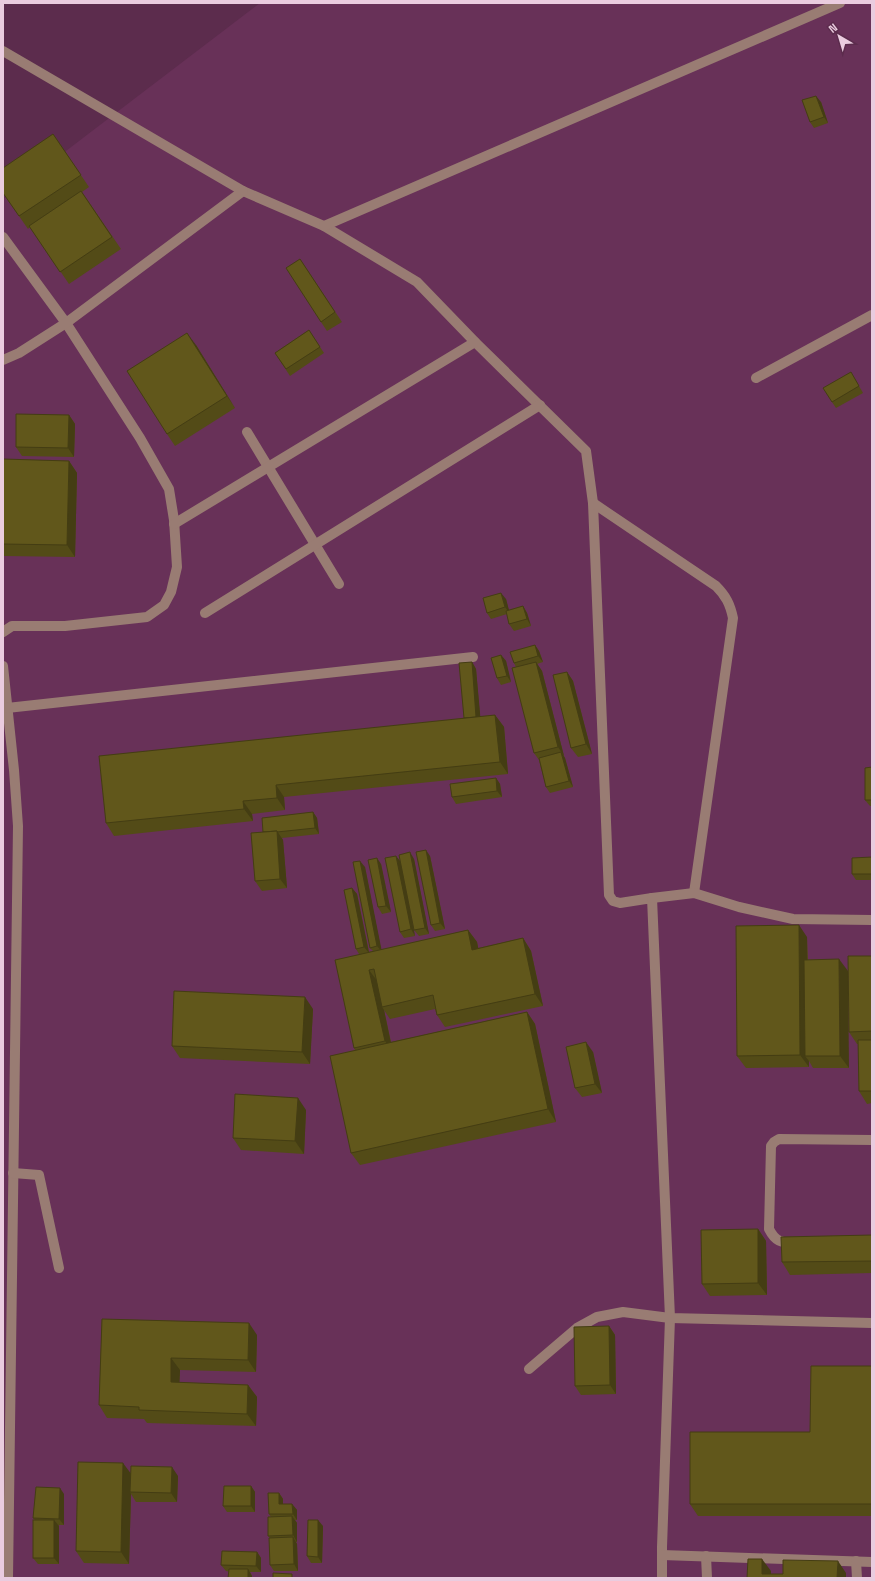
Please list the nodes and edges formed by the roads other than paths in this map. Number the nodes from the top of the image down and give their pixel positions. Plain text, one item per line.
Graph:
1 (840, 3) edge
2 (3, 51) edge
3 (243, 191) junction
4 (324, 226) junction
5 (3, 237) edge
6 (872, 315) edge
7 (66, 324) junction
8 (475, 342) junction
9 (3, 360) edge
10 (756, 378) dead end
11 (540, 405) junction
12 (247, 432) dead end
13 (268, 467) junction
14 (593, 503) junction
15 (174, 524) junction
16 (315, 545) junction
17 (339, 584) dead end
18 (205, 613) dead end
19 (3, 632) edge
20 (473, 657) dead end
21 (3, 666) edge
22 (7, 708) junction
23 (694, 893) junction
24 (652, 898) junction
25 (872, 920) edge
26 (872, 1140) edge
27 (13, 1173) junction
28 (806, 1243) edge
29 (59, 1268) dead end
30 (670, 1318) junction
31 (872, 1323) edge
32 (529, 1369) dead end
33 (6, 1417) edge
34 (662, 1555) junction
35 (706, 1556) junction
36 (856, 1561) junction
37 (872, 1562) edge
38 (8, 1578) edge
39 (662, 1578) edge
40 (707, 1578) edge
41 (857, 1578) edge

1 - 4 street
2 - 3 street
3 - 4 street
3 - 7 street
4 - 8 street
5 - 7 street
6 - 10 street
7 - 9 street
7 - 15 street
8 - 11 street
8 - 13 street
11 - 14 street
11 - 16 street
12 - 13 street
13 - 15 street
13 - 16 street
14 - 23 street
14 - 24 street
15 - 19 street
16 - 17 street
16 - 18 street
20 - 22 street
21 - 22 street
22 - 27 street
23 - 24 street
23 - 25 street
24 - 30 street
26 - 28 street
27 - 29 street
27 - 33 street
30 - 31 street
30 - 32 street
30 - 34 street
33 - 38 street
34 - 35 street
34 - 39 street
35 - 36 street
35 - 40 street
36 - 37 street
36 - 41 street

